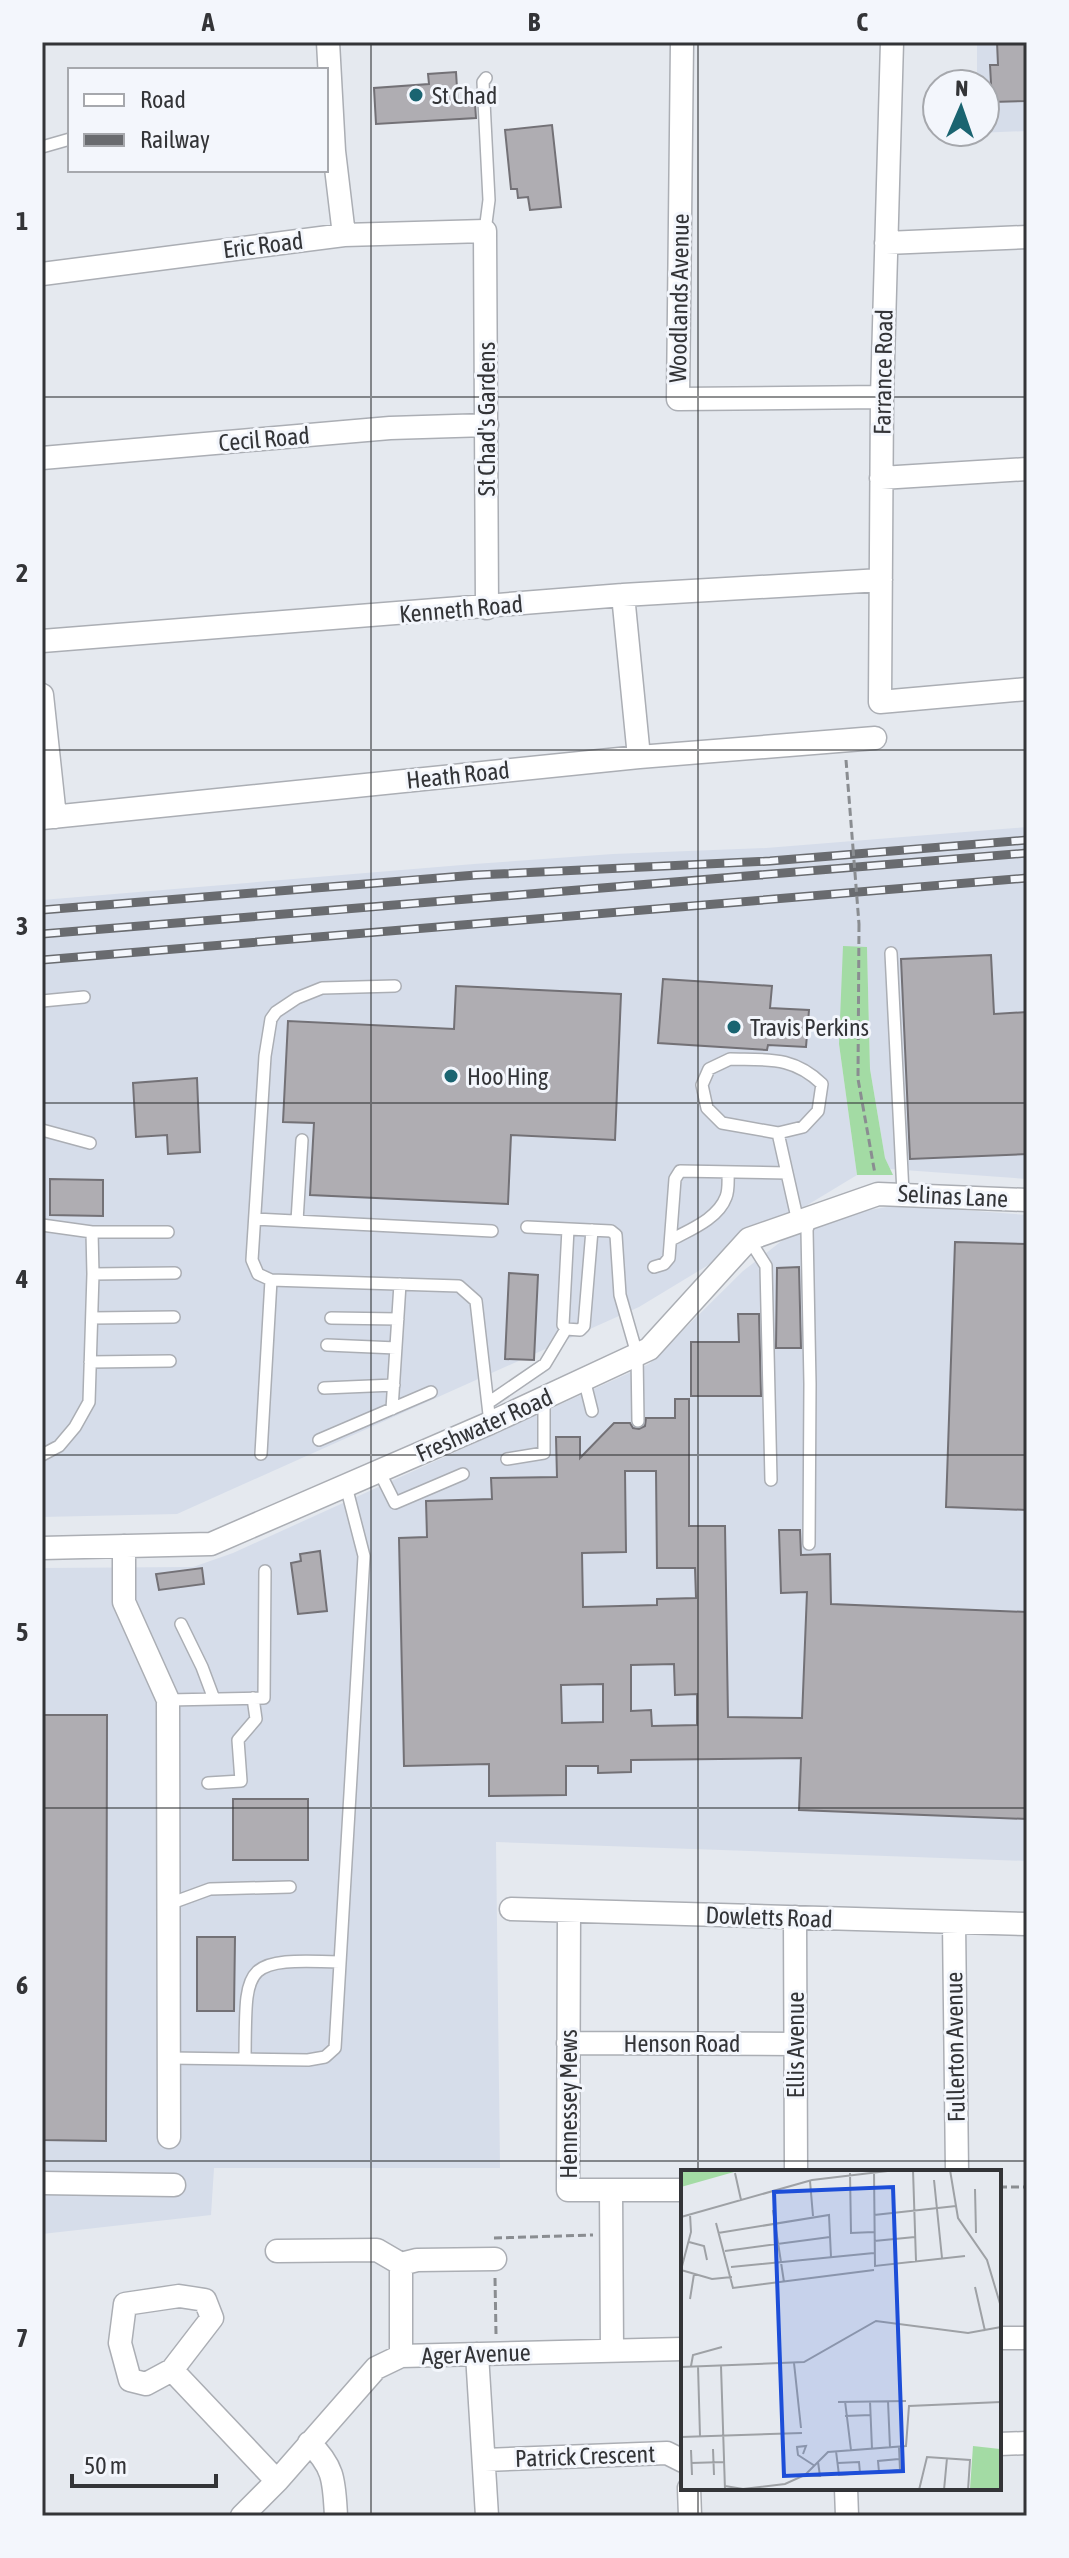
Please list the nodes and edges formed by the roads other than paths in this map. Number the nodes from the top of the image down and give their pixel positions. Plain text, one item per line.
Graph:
1 (328, 42) edge
2 (682, 42) edge
3 (892, 42) edge
4 (486, 78) dead end
5 (68, 140) edge
6 (42, 147) edge
7 (485, 231) junction
8 (344, 235) junction
9 (1027, 237) edge
10 (886, 243) junction
11 (42, 274) edge
12 (882, 397) junction
13 (487, 425) junction
14 (42, 458) edge
15 (1027, 469) edge
16 (881, 478) junction
17 (881, 580) junction
18 (623, 595) junction
19 (487, 608) junction
20 (42, 641) edge
21 (1027, 689) edge
22 (42, 695) edge
23 (875, 738) dead end
24 (639, 757) junction
25 (48, 817) edge
26 (891, 953) dead end
27 (395, 986) dead end
28 (84, 997) dead end
29 (42, 1001) edge
30 (42, 1130) edge
31 (778, 1133) junction
32 (302, 1140) dead end
33 (90, 1143) dead end
34 (728, 1172) junction
35 (787, 1173) junction
36 (903, 1193) junction
37 (878, 1194) joint
38 (1027, 1200) edge
39 (255, 1219) junction
40 (805, 1219) junction
41 (297, 1221) junction
42 (42, 1225) edge
43 (527, 1227) dead end
44 (568, 1229) junction
45 (592, 1230) junction
46 (492, 1231) dead end
47 (92, 1232) junction
48 (168, 1232) dead end
49 (749, 1239) junction
50 (671, 1240) junction
51 (654, 1267) dead end
52 (175, 1273) dead end
53 (93, 1274) junction
54 (271, 1280) junction
55 (400, 1284) junction
56 (174, 1317) dead end
57 (92, 1318) junction
58 (331, 1318) dead end
59 (398, 1319) junction
60 (566, 1329) junction
61 (327, 1345) dead end
62 (396, 1348) junction
63 (637, 1354) junction
64 (170, 1361) dead end
65 (90, 1362) junction
66 (584, 1379) junction
67 (394, 1385) junction
68 (324, 1388) dead end
69 (431, 1392) dead end
70 (544, 1398) junction
71 (392, 1409) junction
72 (592, 1411) dead end
73 (489, 1413) junction
74 (638, 1421) dead end
75 (319, 1440) dead end
76 (261, 1454) dead end
77 (42, 1455) edge
78 (507, 1459) dead end
79 (379, 1471) junction
80 (463, 1474) dead end
81 (771, 1480) dead end
82 (346, 1486) junction
83 (809, 1544) dead end
84 (124, 1546) junction
85 (42, 1548) edge
86 (265, 1571) dead end
87 (181, 1624) dead end
88 (253, 1698) junction
89 (214, 1699) junction
90 (168, 1700) junction
91 (208, 1783) dead end
92 (290, 1887) dead end
93 (169, 1904) junction
94 (511, 1909) dead end
95 (569, 1911) junction
96 (795, 1917) junction
97 (954, 1922) junction
98 (1027, 1924) edge
99 (340, 1962) junction
100 (568, 2043) junction
101 (795, 2044) junction
102 (170, 2058) junction
103 (245, 2059) junction
104 (169, 2137) dead end
105 (796, 2170) edge
106 (957, 2170) edge
107 (42, 2183) edge
108 (174, 2185) dead end
109 (611, 2190) junction
110 (681, 2190) edge
111 (277, 2251) dead end
112 (495, 2259) road end
113 (401, 2264) junction
114 (1001, 2338) edge
115 (1027, 2338) edge
116 (681, 2349) edge
117 (612, 2350) junction
118 (487, 2354) junction
119 (401, 2356) junction
120 (172, 2370) junction
121 (309, 2443) junction
122 (1027, 2443) edge
123 (1001, 2444) edge
124 (485, 2460) junction
125 (681, 2460) edge
126 (277, 2481) junction
127 (689, 2490) edge
128 (846, 2490) edge
129 (242, 2516) edge
130 (336, 2516) edge
131 (487, 2516) edge
132 (690, 2516) edge
133 (847, 2516) edge

1 - 8 street
2 - 12 street, Woodlands Avenue
3 - 10 street, Farrance Road
4 - 7 lane
5 - 6 lane
7 - 8 street, Eric Road
7 - 13 street, St Chad's Gardens
8 - 11 street, Eric Road
9 - 10 street
10 - 12 street, Farrance Road
12 - 16 street, Farrance Road
13 - 14 street, Cecil Road
13 - 19 street, St Chad's Gardens
15 - 16 street
16 - 17 street, Farrance Road
17 - 18 street, Kenneth Road
17 - 21 street, Farrance Road
18 - 19 street, Kenneth Road
18 - 24 street
19 - 20 street, Kenneth Road
22 - 25 street
23 - 24 street, Heath Road
24 - 25 street, Heath Road
26 - 36 lane
27 - 39 lane
28 - 29 lane
30 - 33 lane
31 - 31 lane
31 - 35 lane
32 - 41 lane
34 - 35 lane
34 - 50 lane
34 - 50 lane
35 - 40 lane
36 - 37 street, Selinas Lane
36 - 38 street, Selinas Lane
37 - 40 street, Freshwater Road
39 - 41 lane
39 - 54 lane
40 - 49 street, Freshwater Road
40 - 83 lane
41 - 46 lane
42 - 47 lane
43 - 44 lane
44 - 45 lane
44 - 60 lane
45 - 60 lane
45 - 63 lane
47 - 48 lane
47 - 53 lane
49 - 63 street, Freshwater Road
49 - 81 lane
50 - 51 lane
52 - 53 lane
53 - 57 lane
54 - 55 lane
54 - 76 lane
55 - 59 lane
55 - 73 lane
56 - 57 lane
57 - 65 lane
58 - 59 lane
59 - 62 lane
60 - 73 lane
61 - 62 lane
62 - 67 lane
63 - 66 street, Freshwater Road
63 - 74 lane
64 - 65 lane
65 - 77 lane
66 - 70 street, Freshwater Road
66 - 72 lane
67 - 68 lane
67 - 71 lane
69 - 71 lane
70 - 73 street, Freshwater Road
70 - 78 lane
71 - 75 lane
73 - 79 street, Freshwater Road
79 - 80 lane
79 - 82 street, Freshwater Road
82 - 84 street, Freshwater Road
82 - 99 lane
84 - 85 street, Freshwater Road
84 - 90 street
86 - 88 lane
87 - 89 lane
88 - 89 lane
88 - 91 lane
89 - 90 lane
90 - 93 street
92 - 93 lane
93 - 102 street
94 - 95 street, Dowletts Road
95 - 96 street, Dowletts Road
95 - 100 street, Hennessey Mews
96 - 97 street, Dowletts Road
96 - 101 street, Ellis Avenue
97 - 98 street, Dowletts Road
97 - 106 street, Fullerton Avenue
99 - 103 lane
99 - 103 lane
100 - 101 street, Henson Road
100 - 109 street, Hennessey Mews
101 - 105 street, Ellis Avenue
102 - 103 lane
102 - 104 street
107 - 108 street
109 - 110 street
109 - 117 street, Hennessey Mews
111 - 113 street
112 - 113 street
113 - 119 street
114 - 115 street
116 - 117 street, Ager Avenue
117 - 118 street, Ager Avenue
118 - 119 street, Ager Avenue
118 - 124 street
119 - 121 street, Ager Avenue
120 - 120 street
120 - 126 street
121 - 126 street, Ager Avenue
121 - 130 street
122 - 123 street
124 - 125 street, Patrick Crescent
124 - 131 street
126 - 129 street, Ager Avenue
127 - 132 street
128 - 133 street

